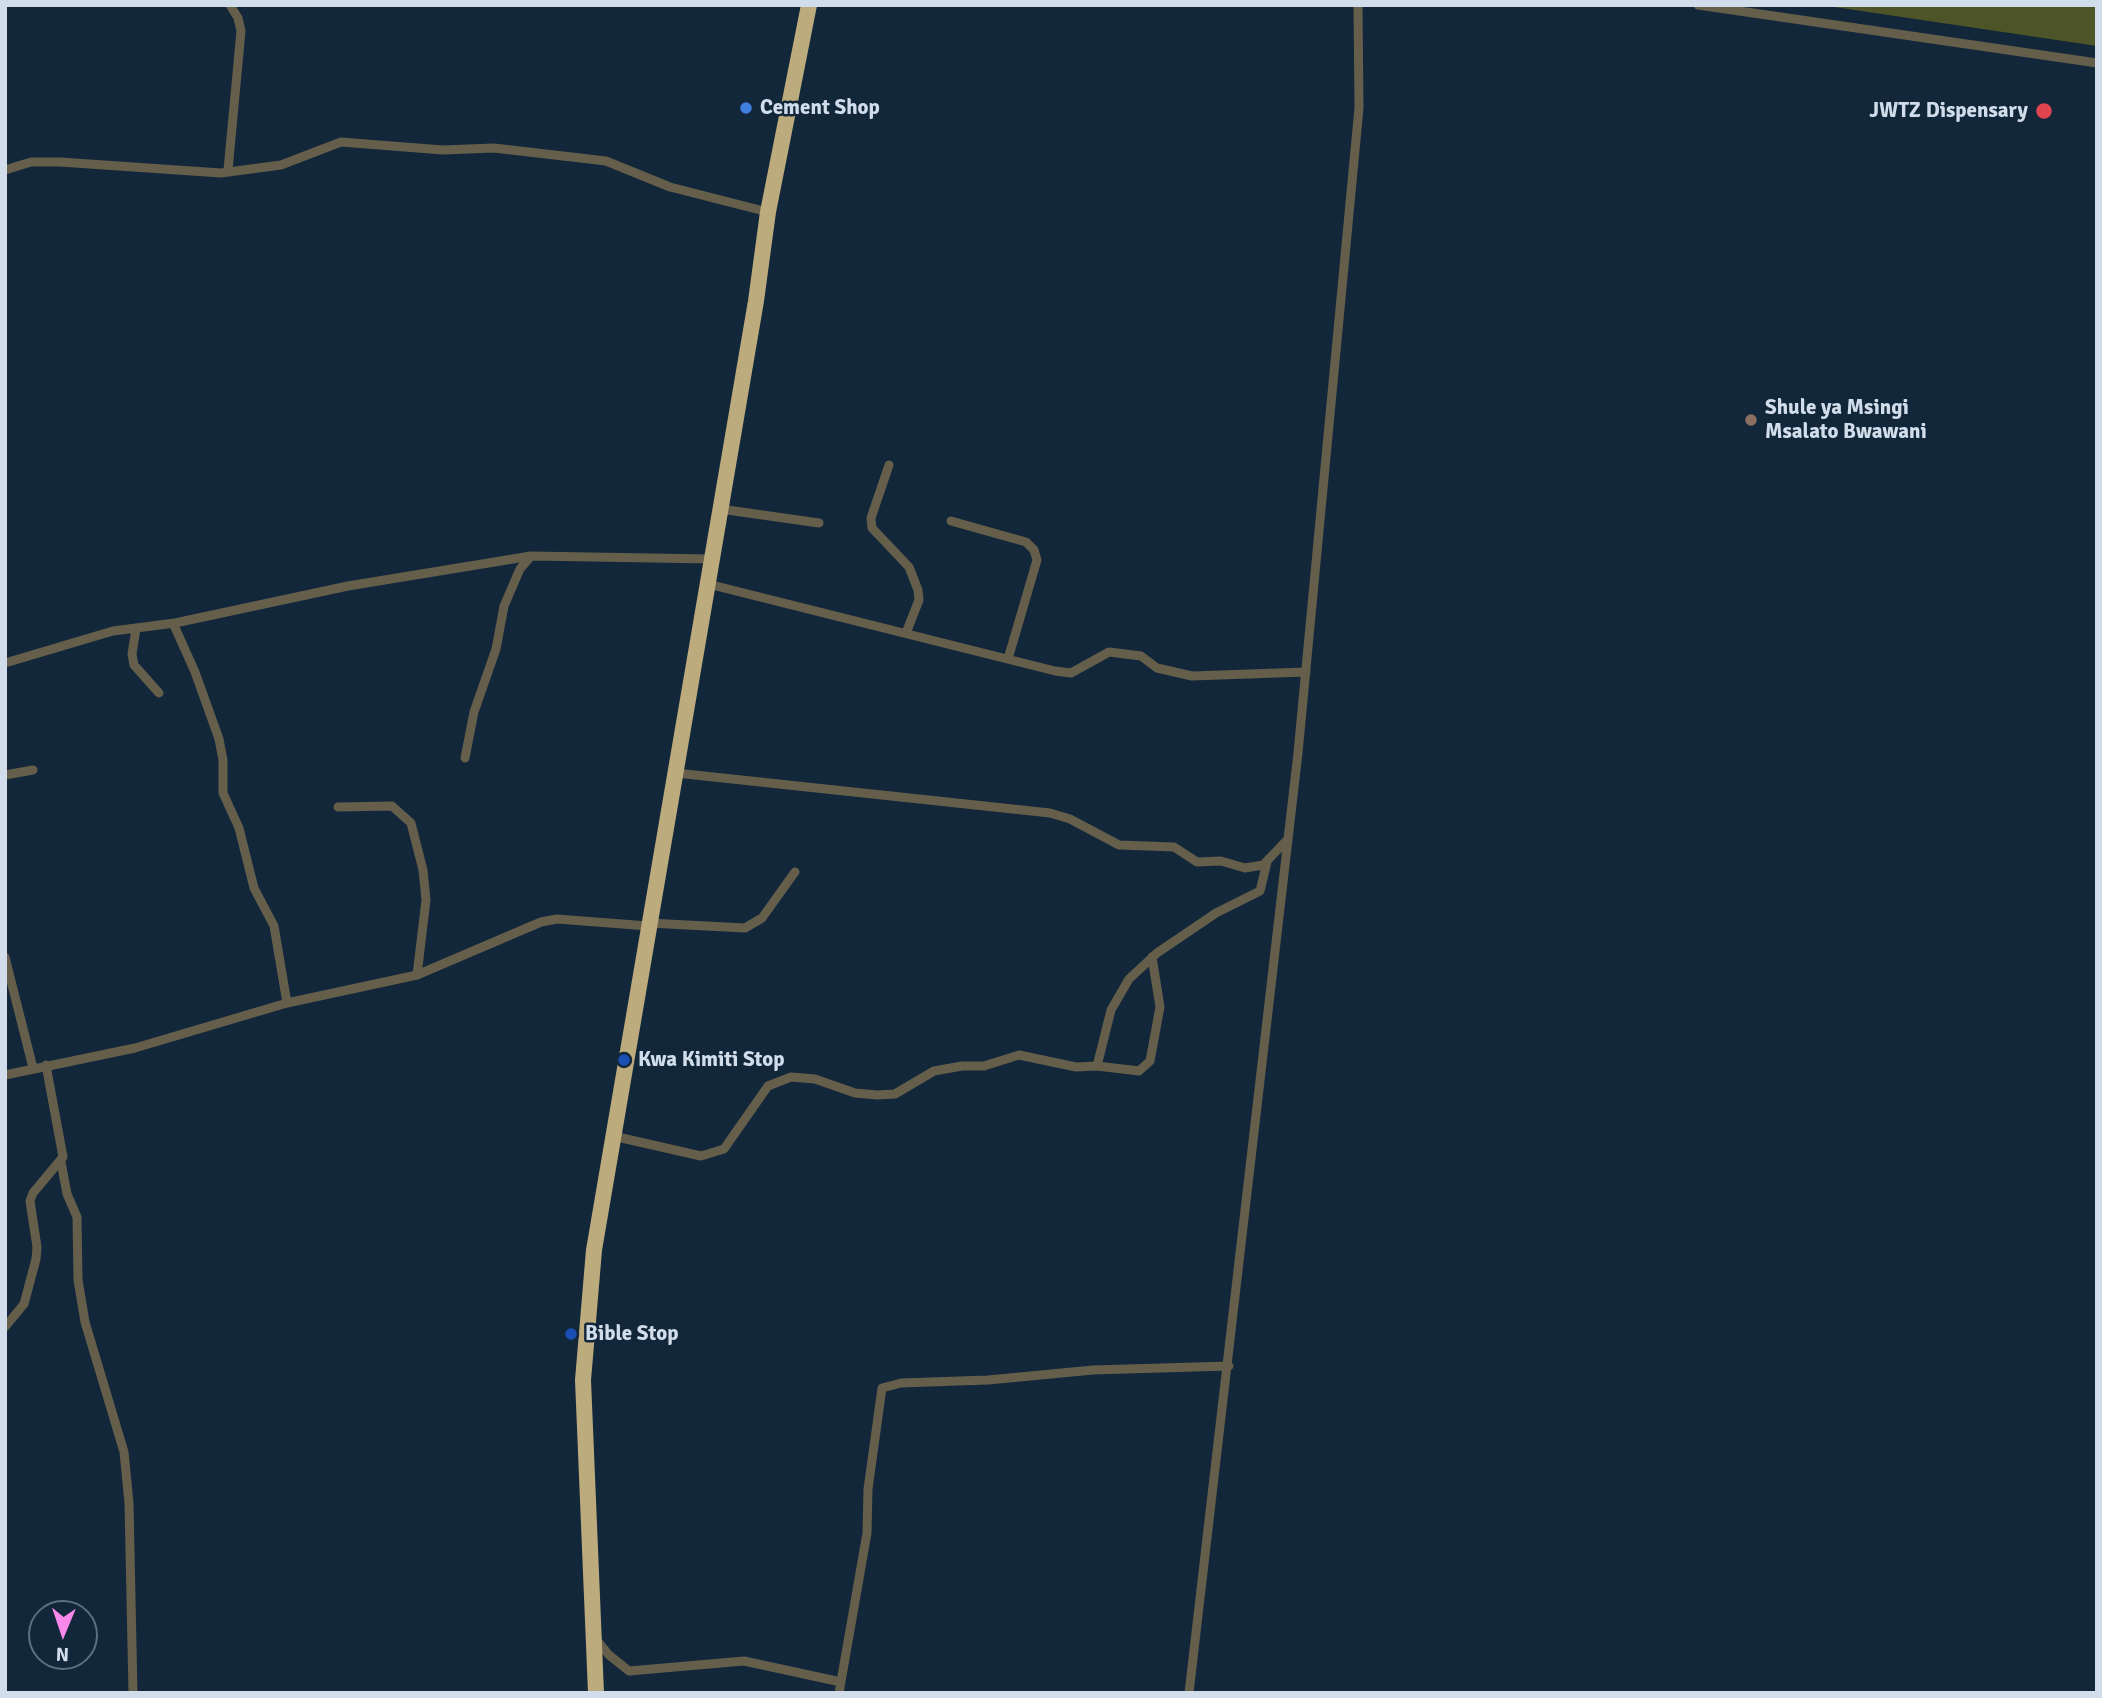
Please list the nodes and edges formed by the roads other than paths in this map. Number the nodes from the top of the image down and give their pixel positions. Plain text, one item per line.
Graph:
1 (230, 5) edge
2 (808, 5) edge
3 (1358, 5) edge
4 (1698, 5) edge
5 (2097, 63) edge
6 (5, 170) edge
7 (228, 170) junction
8 (768, 212) junction
9 (889, 465) dead end
10 (720, 509) junction
11 (951, 521) dead end
12 (819, 523) dead end
13 (531, 556) junction
14 (712, 559) junction
15 (708, 584) junction
16 (173, 623) junction
17 (136, 629) junction
18 (906, 633) junction
19 (1008, 659) junction
20 (5, 663) edge
21 (1306, 672) junction
22 (159, 693) dead end
23 (465, 758) dead end
24 (33, 769) dead end
25 (676, 773) junction
26 (5, 775) edge
27 (338, 807) dead end
28 (1289, 837) junction
29 (1267, 862) junction
30 (795, 872) dead end
31 (648, 925) junction
32 (5, 957) edge
33 (1152, 957) junction
34 (417, 975) junction
35 (287, 1003) junction
36 (46, 1065) junction
37 (1097, 1066) junction
38 (33, 1068) junction
39 (5, 1075) edge
40 (613, 1136) junction
41 (61, 1162) junction
42 (5, 1327) edge
43 (1228, 1366) junction
44 (591, 1634) junction
45 (840, 1688) edge
46 (133, 1693) edge
47 (596, 1693) edge
48 (1189, 1693) edge

1 - 7 street
2 - 8 highway
3 - 21 street
4 - 5 street
6 - 7 street
7 - 8 street
8 - 10 highway
9 - 18 street
10 - 12 street
10 - 14 highway
11 - 19 street
13 - 14 street
13 - 16 street
13 - 23 street
14 - 15 highway
15 - 18 street
15 - 25 highway
16 - 17 street
16 - 35 street
17 - 20 street
17 - 22 street
18 - 19 street
19 - 21 street
21 - 28 street
24 - 26 street
25 - 29 street
25 - 31 highway
27 - 34 street
28 - 29 street
28 - 43 street
29 - 33 street
30 - 31 street
31 - 34 street
31 - 40 highway
32 - 38 street
33 - 37 street
33 - 37 street
34 - 35 street
35 - 36 street
36 - 38 street
36 - 41 street
37 - 40 street
38 - 39 street
40 - 44 highway
41 - 42 street
41 - 46 street
43 - 45 street
43 - 48 street
44 - 45 street
44 - 47 highway

